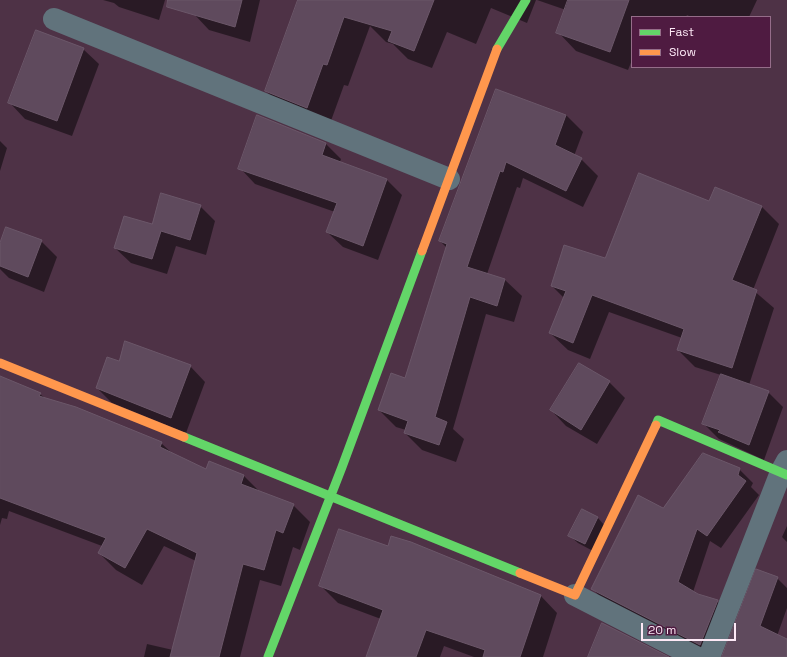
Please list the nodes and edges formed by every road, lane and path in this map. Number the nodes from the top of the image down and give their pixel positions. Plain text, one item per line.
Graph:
1 (526, 0) edge
2 (54, 18) dead end
3 (449, 180) junction
4 (0, 363) edge
5 (785, 469) edge
6 (330, 496) junction
7 (575, 595) junction
8 (268, 657) edge
9 (696, 657) edge
10 (709, 657) edge

1 - 3 street
2 - 3 street
3 - 6 street
4 - 6 street
5 - 7 street
5 - 10 street
6 - 7 street
6 - 8 street
7 - 9 street

